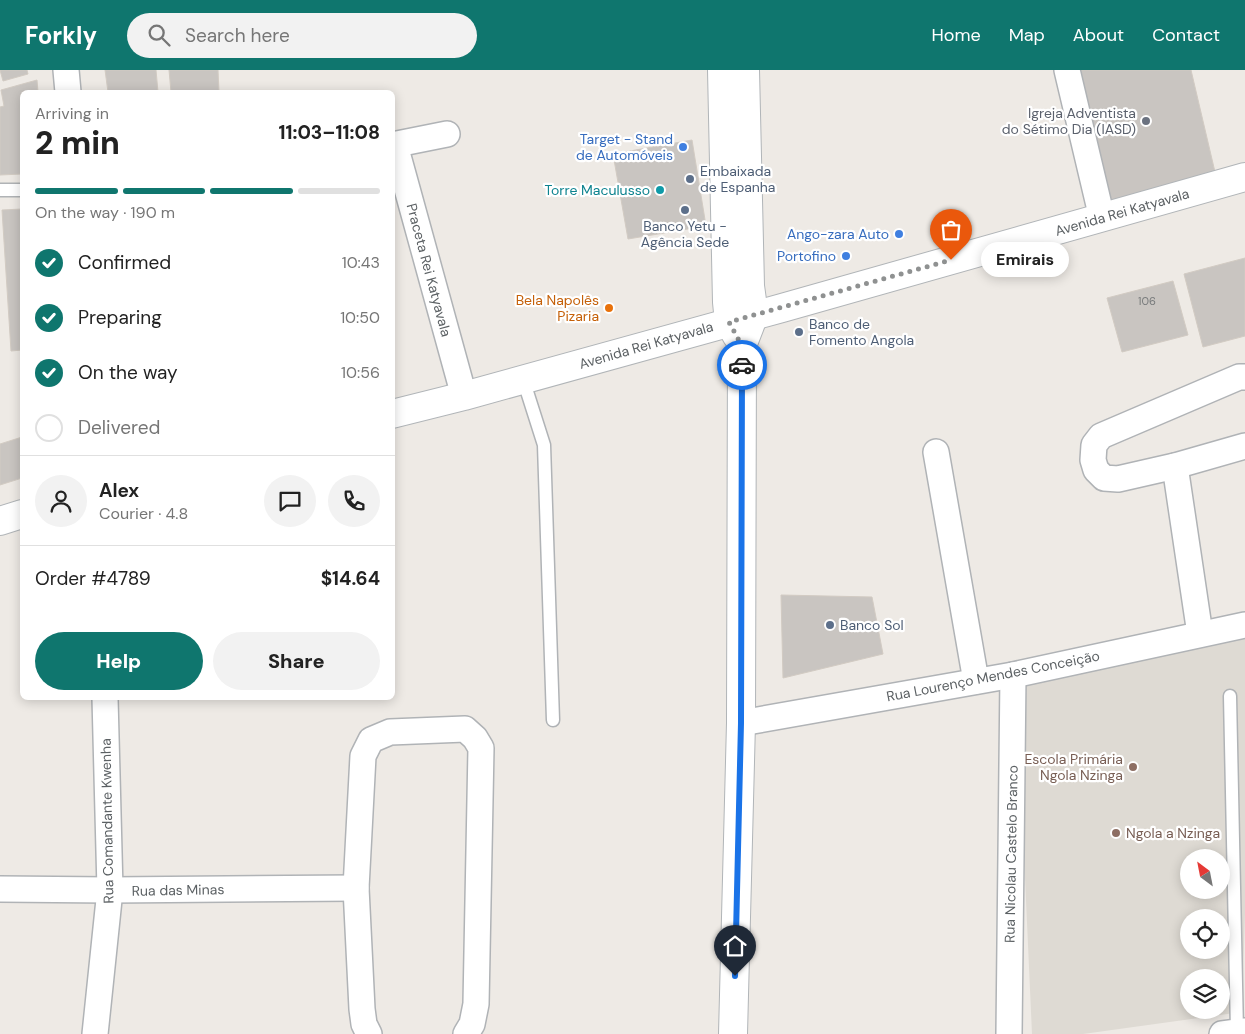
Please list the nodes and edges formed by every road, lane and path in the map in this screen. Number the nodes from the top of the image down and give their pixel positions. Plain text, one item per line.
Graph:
1 (66, 70) edge
2 (722, 70) edge
3 (745, 70) edge
4 (1067, 70) edge
5 (68, 90) edge
6 (448, 134) dead end
7 (395, 145) edge
8 (395, 149) edge
9 (1245, 177) edge
10 (0, 190) edge
11 (20, 190) edge
12 (1102, 218) junction
13 (741, 318) junction
14 (1245, 377) edge
15 (524, 379) junction
16 (464, 396) junction
17 (395, 413) edge
18 (1245, 446) edge
19 (936, 452) dead end
20 (1175, 466) junction
21 (20, 515) edge
22 (0, 521) edge
23 (1245, 625) edge
24 (1200, 634) junction
25 (1013, 675) junction
26 (976, 681) junction
27 (1230, 696) dead end
28 (105, 700) edge
29 (553, 720) dead end
30 (741, 723) junction
31 (356, 888) junction
32 (0, 889) edge
33 (110, 890) junction
34 (1235, 1033) edge
35 (96, 1034) edge
36 (369, 1034) edge
37 (466, 1034) edge
38 (734, 1034) edge
39 (1009, 1034) edge

1 - 5 street
2 - 13 street
3 - 13 street
4 - 12 street
6 - 7 street, Praceta Rei Katyavala
8 - 16 street, Praceta Rei Katyavala
9 - 12 street, Avenida Rei Katyavala
10 - 11 lane
12 - 13 street, Avenida Rei Katyavala
13 - 15 street, Avenida Rei Katyavala
13 - 30 street
14 - 20 street
15 - 16 street, Avenida Rei Katyavala
15 - 29 lane
16 - 17 street, Avenida Rei Katyavala
18 - 20 street
19 - 26 street
20 - 24 street
21 - 22 street
23 - 24 street, Rua Lourenço Mendes Conceição
24 - 25 street, Rua Lourenço Mendes Conceição
25 - 26 street, Rua Lourenço Mendes Conceição
25 - 39 street, Rua Nicolau Castelo Branco
26 - 30 street, Rua Lourenço Mendes Conceição
27 - 34 lane
28 - 33 street, Rua Comandante Kwenha
30 - 38 street
31 - 33 street, Rua das Minas
31 - 36 street
31 - 37 street
32 - 33 street, Rua das Minas
33 - 35 street, Rua Comandante Kwenha

